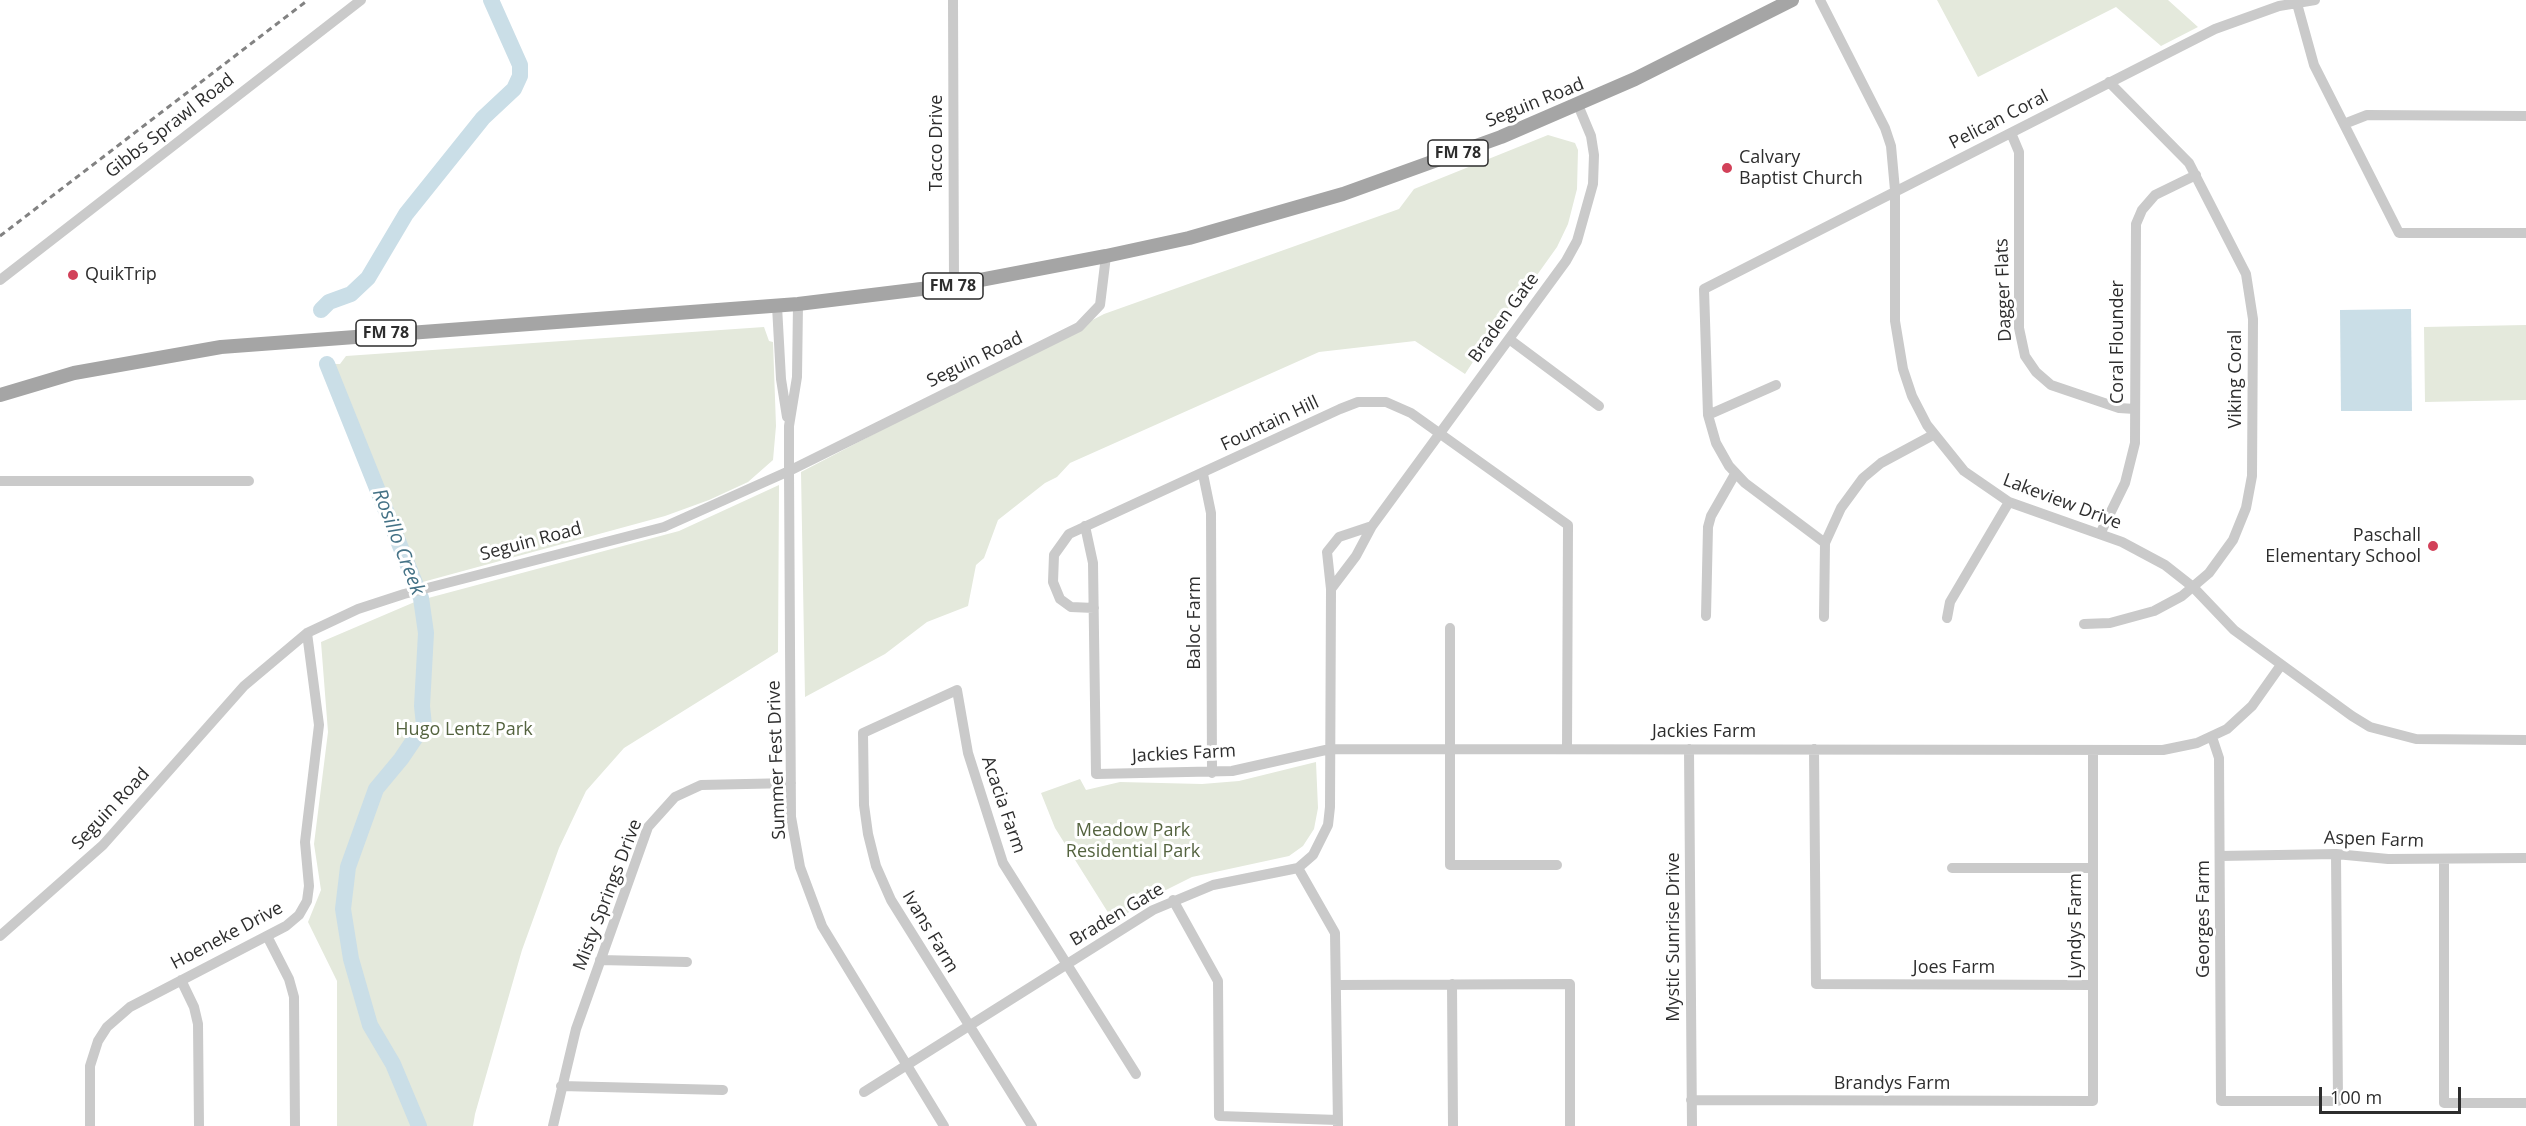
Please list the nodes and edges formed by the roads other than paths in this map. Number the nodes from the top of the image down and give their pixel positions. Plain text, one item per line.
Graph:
1 (361, 0) edge
2 (953, 0) edge
3 (1792, 0) edge
4 (1820, 0) edge
5 (2315, 0) edge
6 (2296, 1) edge
7 (2109, 82) junction
8 (1578, 105) junction
9 (2526, 116) edge
10 (2344, 124) junction
11 (2011, 133) junction
12 (2196, 175) junction
13 (1895, 190) junction
14 (2526, 233) edge
15 (1106, 256) junction
16 (0, 280) edge
17 (954, 285) junction
18 (798, 304) junction
19 (777, 306) junction
20 (1509, 339) junction
21 (1776, 385) dead end
22 (0, 395) edge
23 (1599, 406) dead end
24 (2135, 409) junction
25 (1708, 415) junction
26 (789, 426) junction
27 (1440, 434) junction
28 (1933, 435) junction
29 (789, 471) junction
30 (1203, 474) junction
31 (1735, 474) junction
32 (0, 481) edge
33 (249, 481) dead end
34 (2009, 502) junction
35 (1085, 526) junction
36 (1372, 526) junction
37 (2100, 534) junction
38 (1825, 543) junction
39 (2193, 587) junction
40 (1331, 590) junction
41 (1094, 608) junction
42 (1706, 616) dead end
43 (1824, 617) dead end
44 (1947, 618) dead end
45 (2084, 624) dead end
46 (1450, 628) dead end
47 (307, 633) junction
48 (2281, 665) junction
49 (957, 690) joint
50 (2212, 737) junction
51 (2526, 740) edge
52 (1330, 749) junction
53 (1451, 749) junction
54 (1567, 749) junction
55 (1689, 749) junction
56 (1814, 749) junction
57 (2093, 750) junction
58 (1212, 773) junction
59 (791, 783) junction
60 (2336, 854) junction
61 (2220, 856) junction
62 (2526, 858) edge
63 (2444, 859) junction
64 (1557, 865) dead end
65 (1298, 868) junction
66 (1952, 868) dead end
67 (2092, 868) junction
68 (1173, 900) junction
69 (0, 936) edge
70 (267, 936) junction
71 (600, 960) junction
72 (687, 962) dead end
73 (1066, 965) junction
74 (181, 980) junction
75 (1452, 984) junction
76 (1337, 985) junction
77 (2092, 985) junction
78 (969, 1026) junction
79 (906, 1065) junction
80 (1136, 1074) dead end
81 (561, 1086) junction
82 (723, 1090) dead end
83 (864, 1092) dead end
84 (1691, 1100) junction
85 (2093, 1101) joint
86 (2526, 1103) edge
87 (1338, 1123) edge
88 (90, 1126) edge
89 (199, 1126) edge
90 (295, 1126) edge
91 (553, 1126) edge
92 (944, 1126) edge
93 (1032, 1126) edge
94 (1453, 1126) edge
95 (1570, 1126) edge
96 (1692, 1126) edge

1 - 16 street, Gibbs Sprawl Road
2 - 17 street, Tacco Drive
3 - 8 main road, Seguin Road / FM 78
4 - 13 street, Lakeview Drive
5 - 6 street, Pelican Coral
6 - 7 street, Pelican Coral
6 - 10 street
7 - 11 street, Pelican Coral
7 - 12 street, Viking Coral
8 - 15 main road, Seguin Road / FM 78
8 - 20 street, Braden Gate
9 - 10 street
10 - 14 street
11 - 13 street, Pelican Coral
11 - 24 street, Dagger Flats
12 - 24 street, Coral Flounder
12 - 39 street, Viking Coral
13 - 25 street, Pelican Coral
13 - 28 street, Lakeview Drive
15 - 17 main road, Seguin Road / FM 78
15 - 29 street, Seguin Road
17 - 18 main road, Seguin Road / FM 78
18 - 19 main road, Seguin Road / FM 78
18 - 26 street, Summer Fest Drive
19 - 22 main road, Seguin Road / FM 78
19 - 26 street, Summer Fest Drive
20 - 23 street
20 - 27 street, Braden Gate
21 - 25 street
24 - 37 street, Coral Flounder
25 - 31 street
26 - 29 street, Summer Fest Drive
27 - 30 street, Fountain Hill
27 - 36 street, Braden Gate
27 - 54 street, Fountain Hill
28 - 34 street, Lakeview Drive
28 - 38 street
29 - 47 street, Seguin Road
29 - 59 street, Summer Fest Drive
30 - 35 street, Fountain Hill
30 - 58 street, Baloc Farm
31 - 38 street
31 - 42 street
32 - 33 street
34 - 37 street, Lakeview Drive
34 - 44 street
35 - 41 street
35 - 41 street, Fountain Hill
36 - 40 street, Braden Gate
36 - 40 street
37 - 39 street, Lakeview Drive
38 - 43 street
39 - 45 street, Viking Coral
39 - 48 street, Lakeview Drive
40 - 52 street
41 - 58 street, Jackies Farm
46 - 53 street
47 - 69 street, Seguin Road
47 - 70 street, Hoeneke Drive
48 - 50 street, Jackies Farm
48 - 51 street, Lakeview Drive
49 - 73 street, Acacia Farm
49 - 78 street, Ivans Farm
50 - 57 street, Jackies Farm
50 - 61 street, Georges Farm
52 - 53 street, Jackies Farm
52 - 58 street, Jackies Farm
52 - 65 street
53 - 54 street, Jackies Farm
53 - 64 street
54 - 55 street, Jackies Farm
55 - 56 street, Jackies Farm
55 - 84 street, Mystic Sunrise Drive
56 - 57 street, Jackies Farm
56 - 77 street, Joes Farm
57 - 67 street, Lyndys Farm
59 - 71 street, Misty Springs Drive
59 - 79 street, Summer Fest Drive
60 - 61 street, Aspen Farm
60 - 61 street, Georges Farm
60 - 63 street, Aspen Farm
62 - 63 street, Aspen Farm
63 - 86 street
65 - 68 street, Braden Gate
65 - 76 street
66 - 67 street
67 - 77 street, Lyndys Farm
68 - 73 street, Braden Gate
68 - 87 street
70 - 74 street, Hoeneke Drive
70 - 90 street
71 - 72 street
71 - 81 street, Misty Springs Drive
73 - 78 street, Braden Gate
73 - 80 street, Acacia Farm
74 - 88 street, Hoeneke Drive
74 - 89 street
75 - 76 street
75 - 94 street
75 - 95 street
76 - 87 street
77 - 85 street, Lyndys Farm
78 - 79 street, Braden Gate
78 - 93 street, Ivans Farm
79 - 83 street, Braden Gate
79 - 92 street, Summer Fest Drive
81 - 82 street
81 - 91 street, Misty Springs Drive
84 - 85 street, Brandys Farm
84 - 96 street, Mystic Sunrise Drive

